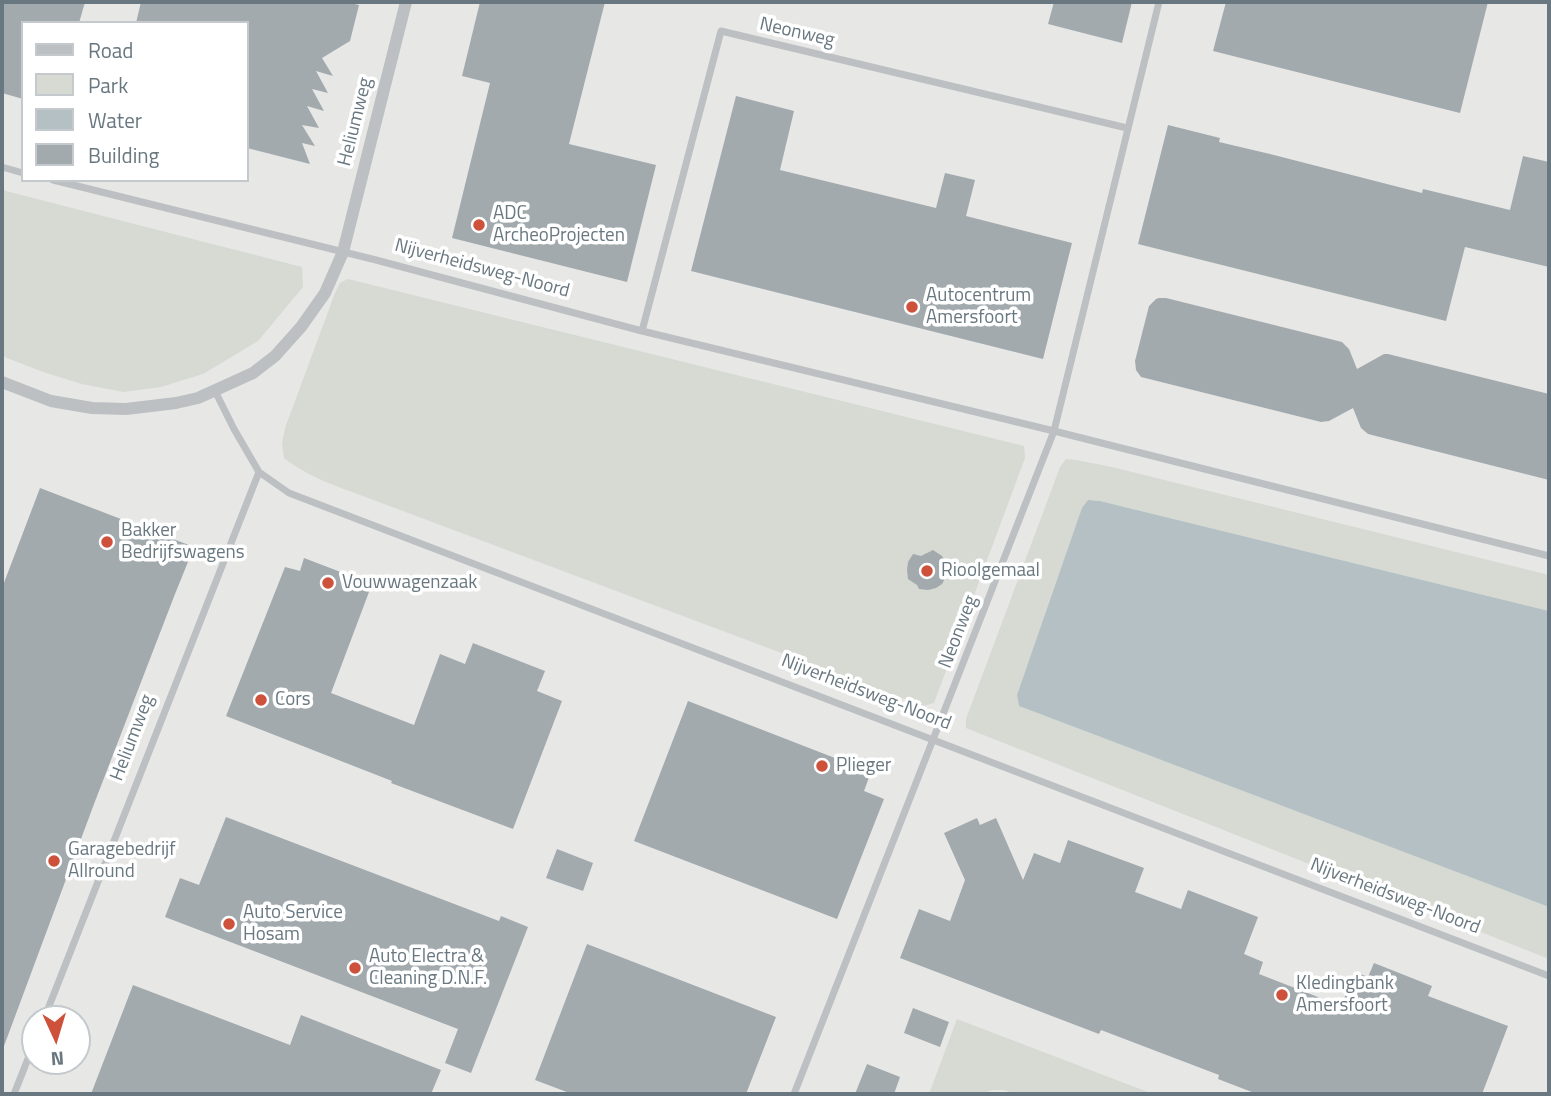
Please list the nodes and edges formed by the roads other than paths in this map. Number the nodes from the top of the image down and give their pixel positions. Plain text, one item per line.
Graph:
1 (406, 2) edge
2 (1159, 2) edge
3 (1127, 128) junction
4 (2, 167) edge
5 (21, 172) edge
6 (61, 182) edge
7 (343, 252) junction
8 (642, 331) junction
9 (2, 382) edge
10 (215, 391) junction
11 (1054, 431) junction
12 (259, 472) junction
13 (1549, 556) edge
14 (933, 740) junction
15 (1549, 976) edge
16 (50, 1005) edge
17 (22, 1075) edge
18 (14, 1094) edge
19 (794, 1094) edge

1 - 7 street, Heliumweg
2 - 3 street, Neonweg
3 - 8 street, Neonweg
3 - 11 street, Neonweg
4 - 5 street
6 - 7 street, Nijverheidsweg-Noord
7 - 8 street, Nijverheidsweg-Noord
7 - 10 street
8 - 11 street, Nijverheidsweg-Noord
9 - 10 street
10 - 12 street, Nijverheidsweg-Noord
11 - 13 street, Nijverheidsweg-Noord
11 - 14 street, Neonweg
12 - 14 street, Nijverheidsweg-Noord
12 - 16 street, Heliumweg
14 - 15 street, Nijverheidsweg-Noord
14 - 19 street, Neonweg
17 - 18 street

